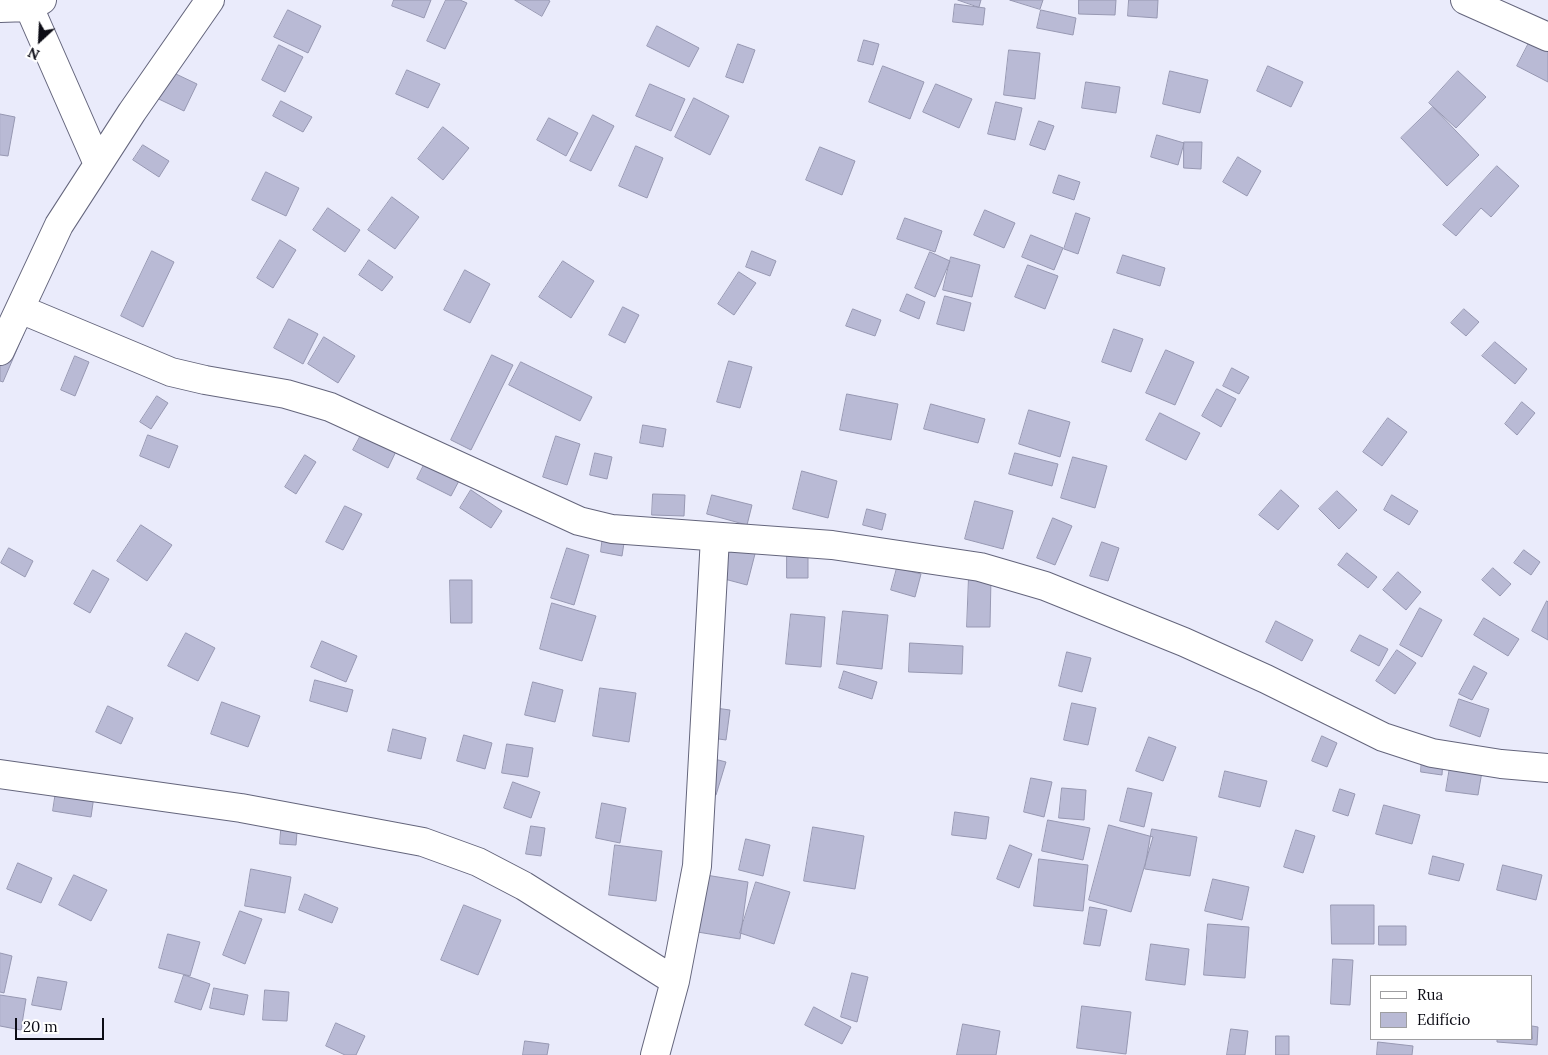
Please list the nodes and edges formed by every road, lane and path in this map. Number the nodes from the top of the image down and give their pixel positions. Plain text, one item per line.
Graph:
1 (210, 0) edge
2 (1465, 0) edge
3 (36, 4) edge
4 (0, 8) edge
5 (1548, 37) edge
6 (98, 164) junction
7 (20, 309) junction
8 (0, 351) edge
9 (715, 537) junction
10 (1548, 768) edge
11 (0, 774) edge
12 (675, 981) junction
13 (655, 1055) edge

1 - 6 street
2 - 5 street
3 - 4 street
3 - 6 street
6 - 7 street
7 - 8 street
7 - 9 street
9 - 10 street
9 - 12 street
11 - 12 street
12 - 13 street

